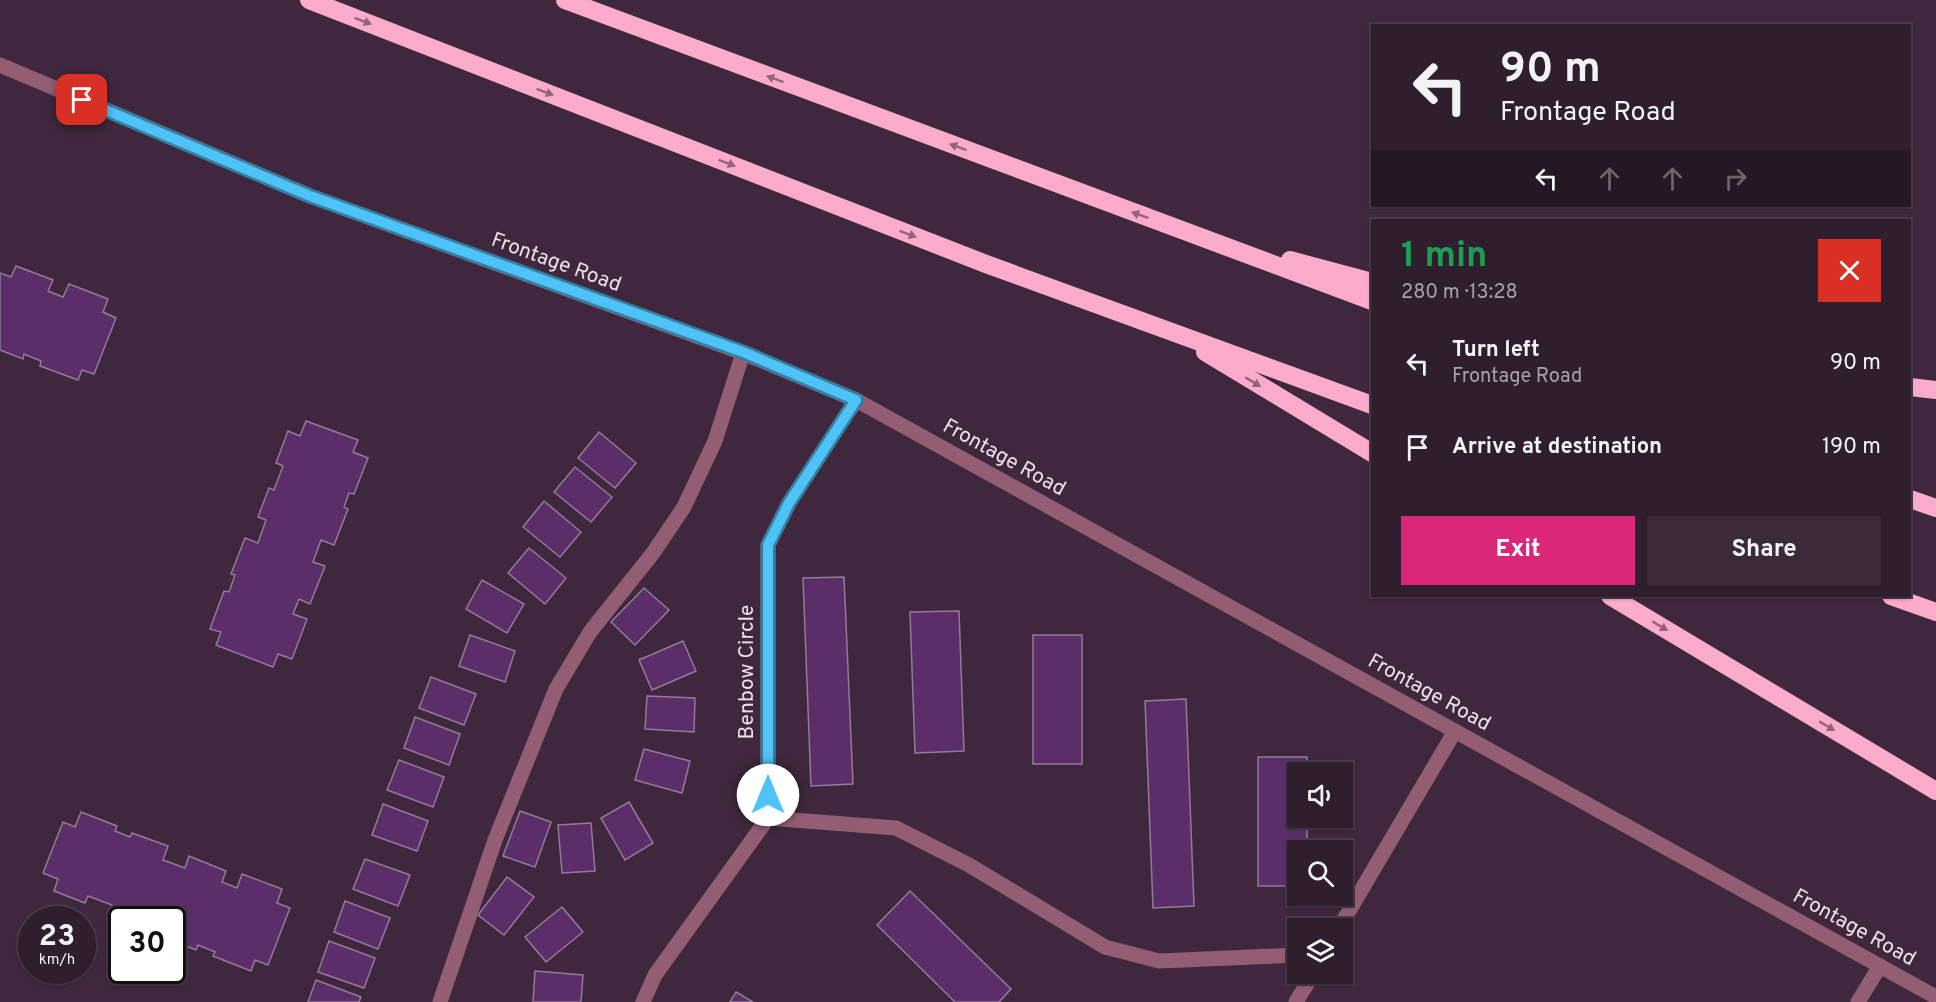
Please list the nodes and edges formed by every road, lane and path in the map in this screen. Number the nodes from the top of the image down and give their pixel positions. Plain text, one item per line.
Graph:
1 (309, 0) edge
2 (564, 0) edge
3 (0, 65) edge
4 (1176, 228) junction
5 (1371, 282) edge
6 (1371, 301) edge
7 (1167, 330) junction
8 (743, 352) junction
9 (1911, 387) edge
10 (1936, 390) edge
11 (856, 400) junction
12 (1371, 405) edge
13 (1371, 452) edge
14 (1911, 499) edge
15 (1936, 508) edge
16 (1612, 597) edge
17 (1894, 597) edge
18 (1936, 612) edge
19 (1455, 731) junction
20 (1936, 791) edge
21 (768, 818) junction
22 (1345, 918) edge
23 (1287, 955) edge
24 (1880, 966) junction
25 (1307, 984) edge
26 (1936, 997) edge
27 (440, 1002) edge
28 (644, 1002) edge
29 (1296, 1002) edge
30 (1858, 1002) edge

1 -> 7 highway
4 -> 2 highway
3 - 8 street, Frontage Road
4 - 5 highway
4 - 6 highway
7 - 12 highway
7 -> 13 highway
8 - 11 street, Frontage Road
8 - 27 street
9 - 10 highway
11 - 19 street, Frontage Road
11 - 21 street, Benbow Circle
14 - 15 highway
16 -> 20 highway
17 - 18 highway
19 - 22 street
19 - 24 street, Frontage Road
21 - 23 street
21 - 28 street
24 - 26 street, Frontage Road
24 - 30 street
25 - 29 street

